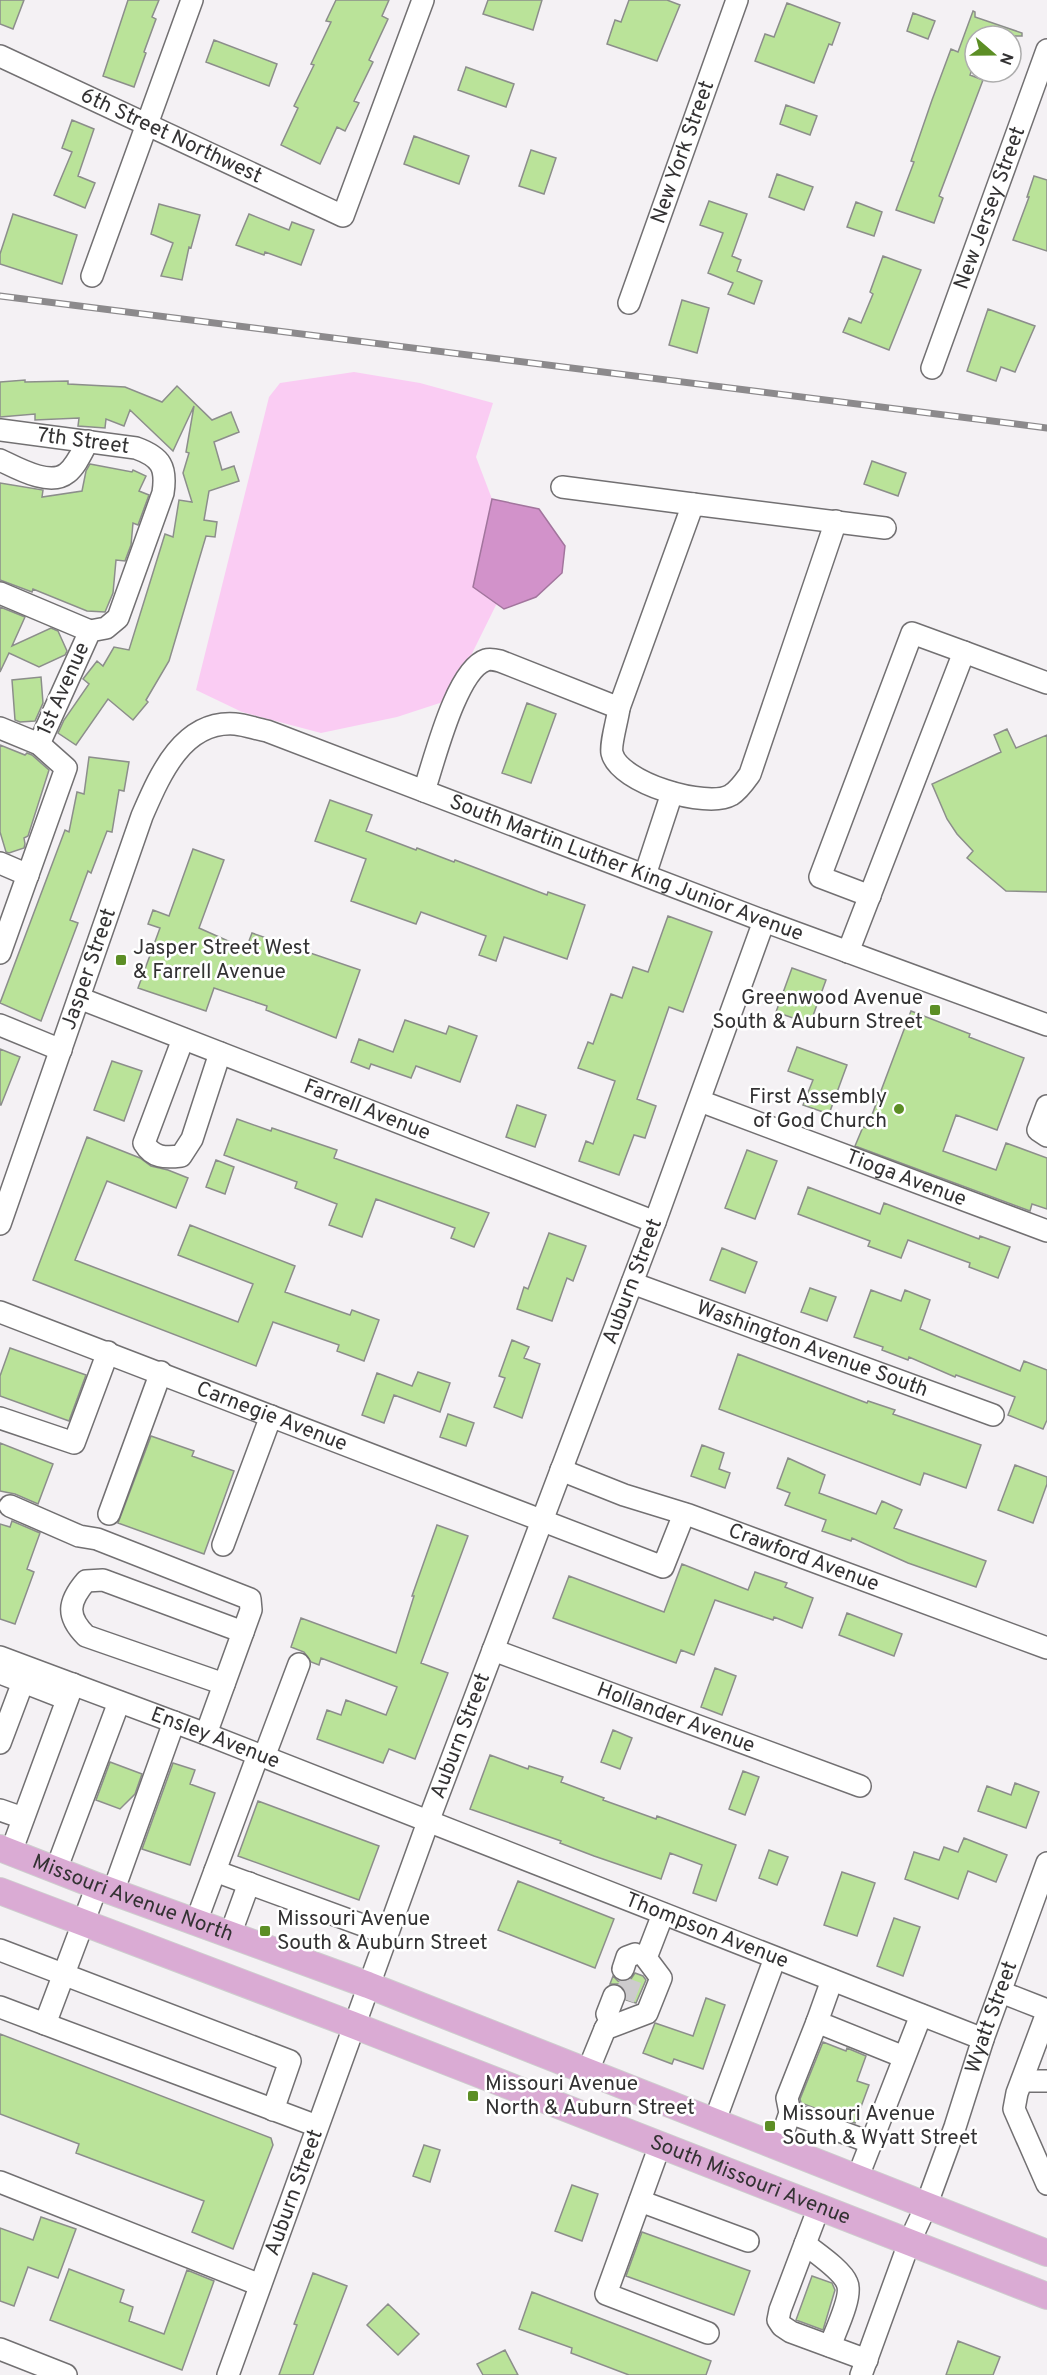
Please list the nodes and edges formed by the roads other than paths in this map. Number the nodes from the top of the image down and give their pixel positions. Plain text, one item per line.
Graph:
1 (192, 0) edge
2 (423, 0) edge
3 (737, 0) edge
4 (1047, 50) edge
5 (0, 56) edge
6 (148, 125) junction
7 (92, 276) dead end
8 (629, 303) dead end
9 (932, 368) dead end
10 (0, 430) edge
11 (88, 441) junction
12 (0, 460) edge
13 (161, 464) joint
14 (562, 487) dead end
15 (693, 504) junction
16 (836, 521) junction
17 (885, 528) dead end
18 (0, 593) edge
19 (90, 631) junction
20 (964, 652) junction
21 (1047, 682) edge
22 (620, 708) junction
23 (0, 728) edge
24 (204, 729) joint
25 (39, 744) junction
26 (424, 791) junction
27 (672, 793) junction
28 (0, 863) edge
29 (28, 875) junction
30 (645, 875) junction
31 (870, 896) junction
32 (764, 921) junction
33 (848, 952) junction
34 (0, 953) edge
35 (79, 998) junction
36 (0, 1025) edge
37 (1047, 1026) edge
38 (183, 1039) junction
39 (61, 1050) junction
40 (220, 1053) junction
41 (700, 1101) junction
42 (1047, 1106) edge
43 (1047, 1136) edge
44 (655, 1222) junction
45 (0, 1224) edge
46 (1047, 1231) edge
47 (632, 1283) junction
48 (0, 1312) edge
49 (108, 1352) junction
50 (161, 1372) junction
51 (993, 1415) dead end
52 (272, 1416) junction
53 (0, 1418) edge
54 (561, 1470) junction
55 (10, 1506) dead end
56 (684, 1514) junction
57 (109, 1515) dead end
58 (542, 1521) junction
59 (223, 1545) dead end
60 (243, 1632) junction
61 (1047, 1648) edge
62 (493, 1650) junction
63 (0, 1657) edge
64 (299, 1664) dead end
65 (0, 1673) edge
66 (23, 1682) junction
67 (224, 1684) junction
68 (70, 1691) junction
69 (119, 1702) junction
70 (174, 1722) junction
71 (206, 1734) junction
72 (0, 1743) edge
73 (261, 1756) junction
74 (860, 1786) dead end
75 (0, 1810) edge
76 (23, 1818) junction
77 (428, 1822) junction
78 (5, 1850) edge
79 (1047, 1863) edge
80 (56, 1870) junction
81 (215, 1871) junction
82 (249, 1883) junction
83 (105, 1889) junction
84 (0, 1891) edge
85 (663, 1914) junction
86 (196, 1922) junction
87 (83, 1923) junction
88 (387, 1934) junction
89 (230, 1935) junction
90 (0, 1950) edge
91 (775, 1958) junction
92 (64, 1975) junction
93 (832, 1980) junction
94 (368, 1985) junction
95 (1001, 1992) junction
96 (619, 1997) tunnel mouth
97 (0, 2007) edge
98 (1047, 2012) edge
99 (921, 2015) junction
100 (817, 2022) junction
101 (45, 2024) junction
102 (353, 2025) junction
103 (607, 2025) junction
104 (984, 2039) junction
105 (1041, 2046) edge
106 (904, 2057) junction
107 (587, 2073) junction
108 (1022, 2081) junction
109 (1047, 2081) edge
110 (273, 2110) junction
111 (790, 2113) junction
112 (714, 2123) junction
113 (317, 2127) junction
114 (872, 2143) junction
115 (660, 2145) junction
116 (778, 2148) junction
117 (857, 2179) junction
118 (0, 2182) edge
119 (1047, 2184) edge
120 (640, 2201) junction
121 (926, 2206) junction
122 (819, 2207) junction
123 (748, 2241) dead end
124 (909, 2243) junction
125 (805, 2244) junction
126 (1047, 2253) edge
127 (260, 2285) junction
128 (1047, 2296) edge
129 (708, 2333) dead end
130 (830, 2346) junction
131 (0, 2349) edge
132 (864, 2367) edge
133 (66, 2375) edge
134 (228, 2375) edge

1 - 6 street
2 - 6 street, 6th Street Northwest
3 - 8 street, New York Street
4 - 9 street, New Jersey Street
5 - 6 street, 6th Street Northwest
6 - 7 street
10 - 11 street, 7th Street
11 - 12 street
11 - 13 street, 7th Street
13 - 19 street, 1st Avenue
14 - 15 street
15 - 16 street
15 - 22 street
16 - 17 street
16 - 27 street
18 - 19 street
19 - 25 street, 1st Avenue
20 - 21 street
20 - 31 street
20 - 31 street
22 - 26 street
22 - 27 street
23 - 25 street
24 - 26 street, South Martin Luther King Junior Avenue
24 - 35 street, Jasper Street
25 - 29 street, 1st Avenue
26 - 30 street, South Martin Luther King Junior Avenue
27 - 30 street
28 - 29 street
29 - 34 street, 1st Avenue
30 - 32 street, South Martin Luther King Junior Avenue
31 - 33 street
32 - 33 street, South Martin Luther King Junior Avenue
32 - 41 street, Auburn Street
33 - 37 street, South Martin Luther King Junior Avenue
35 - 38 street, Farrell Avenue
35 - 39 street, Jasper Street
36 - 39 street
38 - 40 street, Farrell Avenue
38 - 40 street
39 - 45 street, Jasper Street
40 - 44 street, Farrell Avenue
41 - 44 street, Auburn Street
41 - 46 street, Tioga Avenue
42 - 43 street
44 - 47 street, Auburn Street
47 - 51 street, Washington Avenue South
47 - 54 street, Auburn Street
48 - 49 street, Carnegie Avenue
49 - 50 street, Carnegie Avenue
49 - 53 street
50 - 52 street, Carnegie Avenue
50 - 57 street
52 - 58 street, Carnegie Avenue
52 - 59 street
54 - 56 street, Crawford Avenue
54 - 58 street, Auburn Street
55 - 60 street
56 - 58 street, Carnegie Avenue
56 - 61 street, Crawford Avenue
58 - 62 street, Auburn Street
60 - 67 street
60 - 67 street
62 - 74 street, Hollander Avenue
62 - 77 street, Auburn Street
63 - 68 street, Ensley Avenue
64 - 73 street
65 - 66 street
66 - 68 street
66 - 72 street
67 - 71 street
68 - 69 street, Ensley Avenue
68 - 76 street
69 - 70 street, Ensley Avenue
69 - 80 street
70 - 71 street, Ensley Avenue
70 - 83 street
71 - 73 street, Ensley Avenue
73 - 77 street, Ensley Avenue
73 - 81 street
75 - 76 street
76 - 78 street
77 - 85 street, Thompson Avenue
77 - 88 street, Auburn Street
78 - 80 main road, Missouri Avenue North
79 - 95 street, Wyatt Street
80 - 83 main road, Missouri Avenue North
81 - 82 street
81 - 86 street
82 - 88 street
82 - 89 street
83 - 86 main road, Missouri Avenue North
83 - 87 street
84 - 87 main road, Missouri Avenue North
85 - 91 street, Thompson Avenue
85 - 103 street
86 - 89 main road, Missouri Avenue North
87 - 92 street
87 - 102 main road, Missouri Avenue North
88 - 94 street, Auburn Street
89 - 94 main road, Missouri Avenue North
90 - 92 street
91 - 93 street, Thompson Avenue
91 - 112 street
92 - 101 street
92 - 110 street
93 - 99 street, Thompson Avenue
93 - 100 street
94 - 102 street, Auburn Street
94 - 107 main road, South Missouri Avenue
95 - 98 street
95 - 104 street, Wyatt Street
96 - 103 street
97 - 101 street
98 - 105 street
99 - 104 street, Thompson Avenue
99 - 106 street
100 - 106 street
100 - 111 street
101 - 110 street
102 - 113 street, Auburn Street
102 - 115 main road, South Missouri Avenue
103 - 107 street
104 - 121 street, Wyatt Street
105 - 108 street
106 - 114 street
107 - 112 main road, South Missouri Avenue
108 - 109 street
108 - 119 street
110 - 113 street
111 - 114 street
111 - 116 street
112 - 116 main road, South Missouri Avenue
113 - 127 street, Auburn Street
114 - 117 street
115 - 120 street
115 - 122 main road, South Missouri Avenue
116 - 117 main road, South Missouri Avenue
117 - 121 main road, South Missouri Avenue
118 - 127 street
120 - 123 street
120 - 129 street
121 - 124 street, Wyatt Street
121 - 126 main road, South Missouri Avenue
122 - 124 main road, South Missouri Avenue
122 - 125 street
124 - 128 main road, South Missouri Avenue
124 - 132 street, Wyatt Street
125 - 130 street
125 - 130 street
127 - 134 street, Auburn Street
130 - 132 street
131 - 133 street

